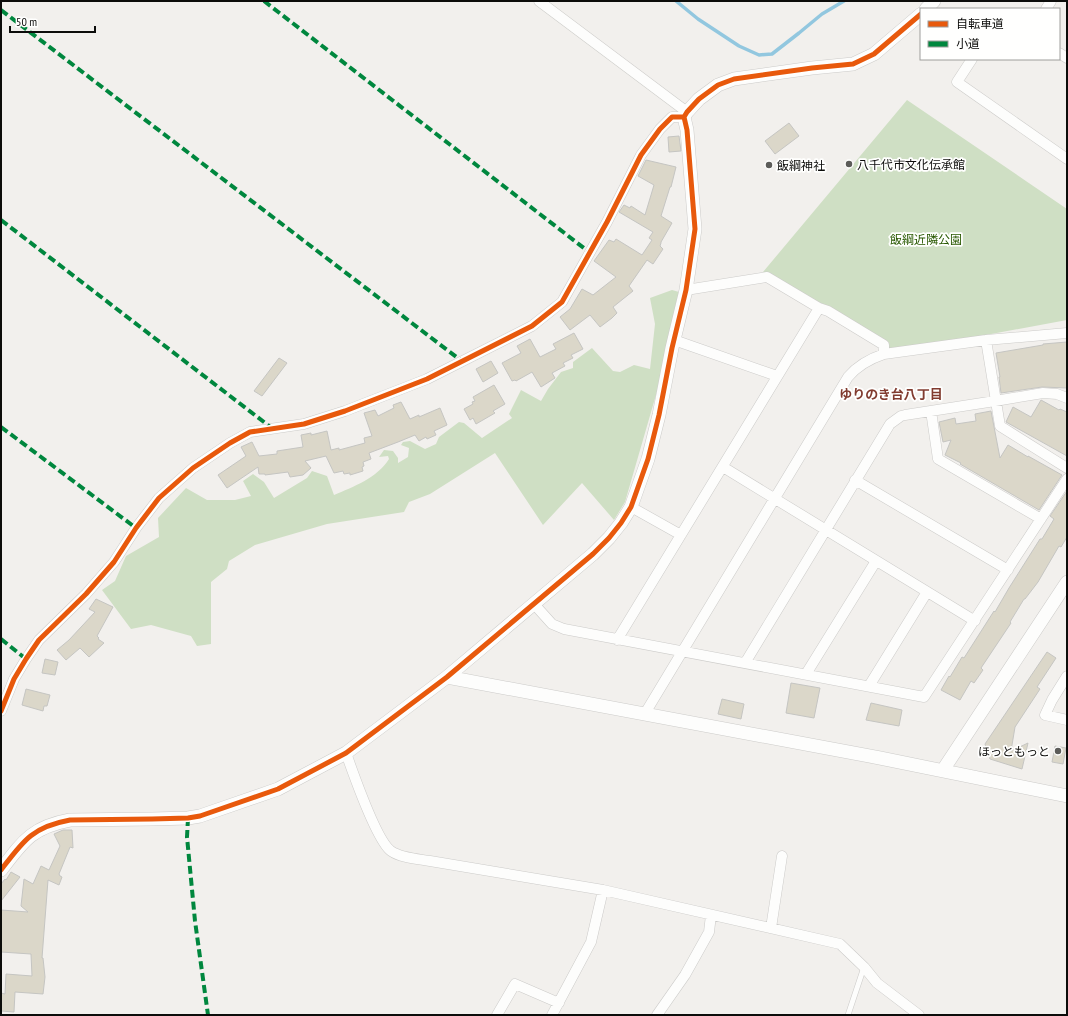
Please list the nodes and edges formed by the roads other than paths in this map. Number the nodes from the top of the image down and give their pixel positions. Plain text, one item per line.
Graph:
1 (539, 1) edge
2 (920, 15) edge
3 (971, 60) edge
4 (685, 115) junction
5 (1067, 159) edge
6 (686, 290) junction
7 (819, 308) junction
8 (1067, 333) edge
9 (674, 340) junction
10 (986, 340) junction
11 (884, 354) junction
12 (778, 376) junction
13 (1067, 398) edge
14 (996, 401) junction
15 (931, 411) junction
16 (722, 467) junction
17 (1067, 468) edge
18 (1067, 479) edge
19 (855, 480) junction
20 (774, 498) junction
21 (631, 507) junction
22 (1041, 519) junction
23 (826, 530) junction
24 (681, 535) junction
25 (876, 561) junction
26 (1008, 570) junction
27 (1067, 582) edge
28 (927, 592) junction
29 (534, 604) junction
30 (975, 620) junction
31 (617, 640) junction
32 (682, 652) junction
33 (745, 663) junction
34 (806, 674) junction
35 (1067, 676) edge
36 (447, 677) junction
37 (869, 686) junction
38 (1, 711) edge
39 (644, 715) junction
40 (1067, 720) edge
41 (346, 753) junction
42 (943, 770) junction
43 (1067, 796) edge
44 (782, 856) dead end
45 (1, 870) edge
46 (603, 890) junction
47 (711, 915) junction
48 (771, 928) junction
49 (864, 967) junction
50 (559, 1003) junction
51 (497, 1015) edge
52 (552, 1015) edge
53 (657, 1015) edge
54 (848, 1015) edge
55 (919, 1015) edge

1 - 4 street
2 - 4 street
3 - 5 street
4 - 6 street
4 - 38 street
6 - 7 street
6 - 9 street
7 - 11 street
7 - 12 street
8 - 10 street
9 - 12 street
9 - 21 street
10 - 11 street
10 - 14 street
11 - 20 street
12 - 16 street
13 - 14 street
14 - 15 street
14 - 17 street
15 - 19 street
15 - 22 street
16 - 20 street
16 - 24 street
18 - 22 street
19 - 23 street
19 - 26 street
20 - 23 street
20 - 32 street
21 - 24 street
21 - 29 street
22 - 26 street
23 - 25 street
23 - 33 street
24 - 31 street
25 - 28 street
25 - 34 street
26 - 30 street
27 - 42 street
28 - 30 street
28 - 37 street
29 - 31 street
29 - 36 street
30 - 37 street
31 - 32 street
32 - 33 street
32 - 39 street
33 - 34 street
34 - 37 street
35 - 40 street
36 - 39 street
36 - 41 street
39 - 42 street
41 - 45 street
41 - 46 street
42 - 43 street
44 - 48 street
46 - 47 street
46 - 50 street
47 - 48 street
47 - 53 street
48 - 49 street
49 - 54 lane
49 - 55 street
50 - 51 street
50 - 52 street

